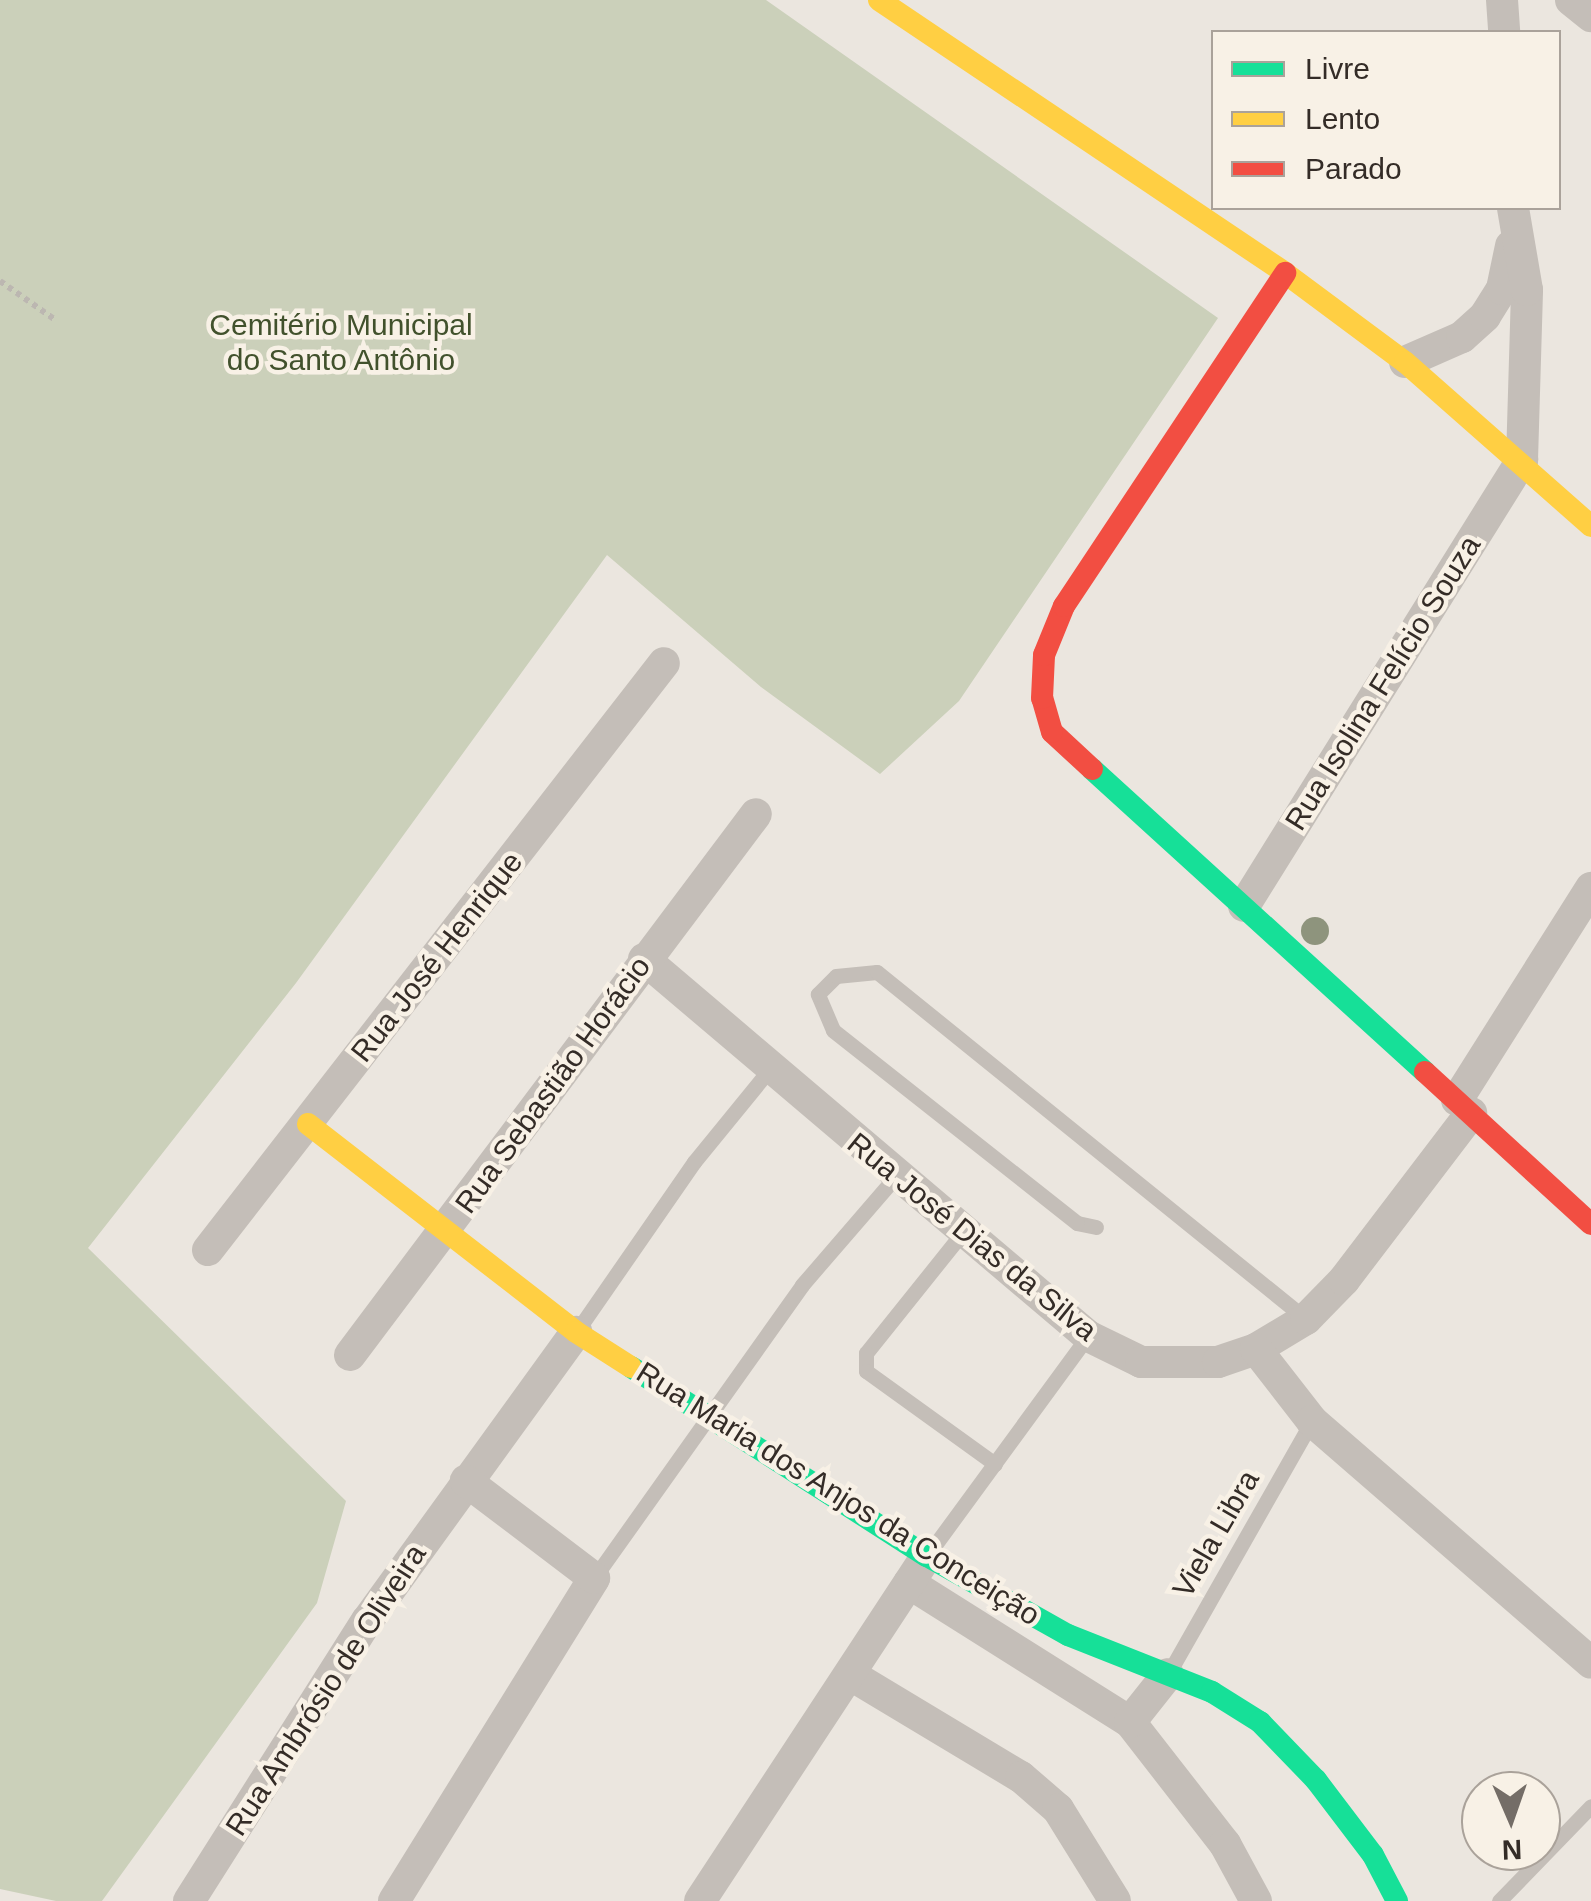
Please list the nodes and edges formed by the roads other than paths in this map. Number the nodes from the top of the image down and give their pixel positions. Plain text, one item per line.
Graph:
1 (879, 0) edge
2 (1502, 0) edge
3 (1571, 0) edge
4 (1591, 16) edge
5 (1504, 30) edge
6 (1514, 220) edge
7 (1285, 273) junction
8 (1406, 362) junction
9 (1522, 460) junction
10 (1591, 526) edge
11 (664, 662) dead end
12 (756, 814) dead end
13 (1591, 888) edge
14 (1244, 906) junction
15 (644, 959) junction
16 (769, 1070) junction
17 (1464, 1107) junction
18 (308, 1124) junction
19 (896, 1176) junction
20 (1591, 1224) edge
21 (1096, 1227) dead end
22 (444, 1232) junction
23 (963, 1232) junction
24 (208, 1250) dead end
25 (1306, 1319) junction
26 (576, 1332) junction
27 (1088, 1336) junction
28 (1256, 1349) junction
29 (350, 1356) dead end
30 (713, 1418) junction
31 (1312, 1421) junction
32 (994, 1464) junction
33 (466, 1480) junction
34 (918, 1570) junction
35 (594, 1578) junction
36 (1591, 1663) edge
37 (851, 1674) junction
38 (1168, 1674) junction
39 (1130, 1722) junction
40 (1591, 1806) edge
41 (189, 1901) edge
42 (394, 1901) edge
43 (700, 1901) edge
44 (1116, 1901) edge
45 (1256, 1901) edge
46 (1397, 1901) edge
47 (1499, 1901) edge

1 - 7 street
2 - 5 street
3 - 4 street
6 - 8 street
6 - 9 street
7 - 8 street
7 - 14 street
8 - 9 street
9 - 10 street
9 - 14 street, Rua Isolina Felício Souza
11 - 18 street, Rua José Henrique
12 - 15 street, Rua Sebastião Horácio
13 - 17 street, Rua José Dias da Silva
14 - 17 street
15 - 16 street, Rua José Dias da Silva
15 - 22 street, Rua Sebastião Horácio
16 - 19 street, Rua José Dias da Silva
16 - 26 lane
17 - 20 street
17 - 25 street, Rua José Dias da Silva
18 - 22 street, Rua Maria dos Anjos da Conceição
18 - 24 street, Rua José Henrique
19 - 23 street, Rua José Dias da Silva
19 - 30 lane
21 - 25 lane
22 - 26 street, Rua Maria dos Anjos da Conceição
22 - 29 street, Rua Sebastião Horácio
23 - 27 street, Rua José Dias da Silva
23 - 32 lane
25 - 28 street, Rua José Dias da Silva
26 - 30 street, Rua Maria dos Anjos da Conceição
26 - 33 street, Rua Ambrósio de Oliveira
27 - 28 street, Rua José Dias da Silva
27 - 32 lane
28 - 31 street
30 - 34 street, Rua Maria dos Anjos da Conceição
30 - 35 lane
31 - 36 street
31 - 38 lane, Viela Libra
32 - 34 lane
33 - 35 street
33 - 41 street, Rua Ambrósio de Oliveira
34 - 37 street
34 - 38 street, Rua Maria dos Anjos da Conceição
34 - 39 street
35 - 42 street
37 - 43 street
37 - 44 street
38 - 39 street
38 - 46 street, Rua Maria dos Anjos da Conceição
39 - 45 street
40 - 47 lane

